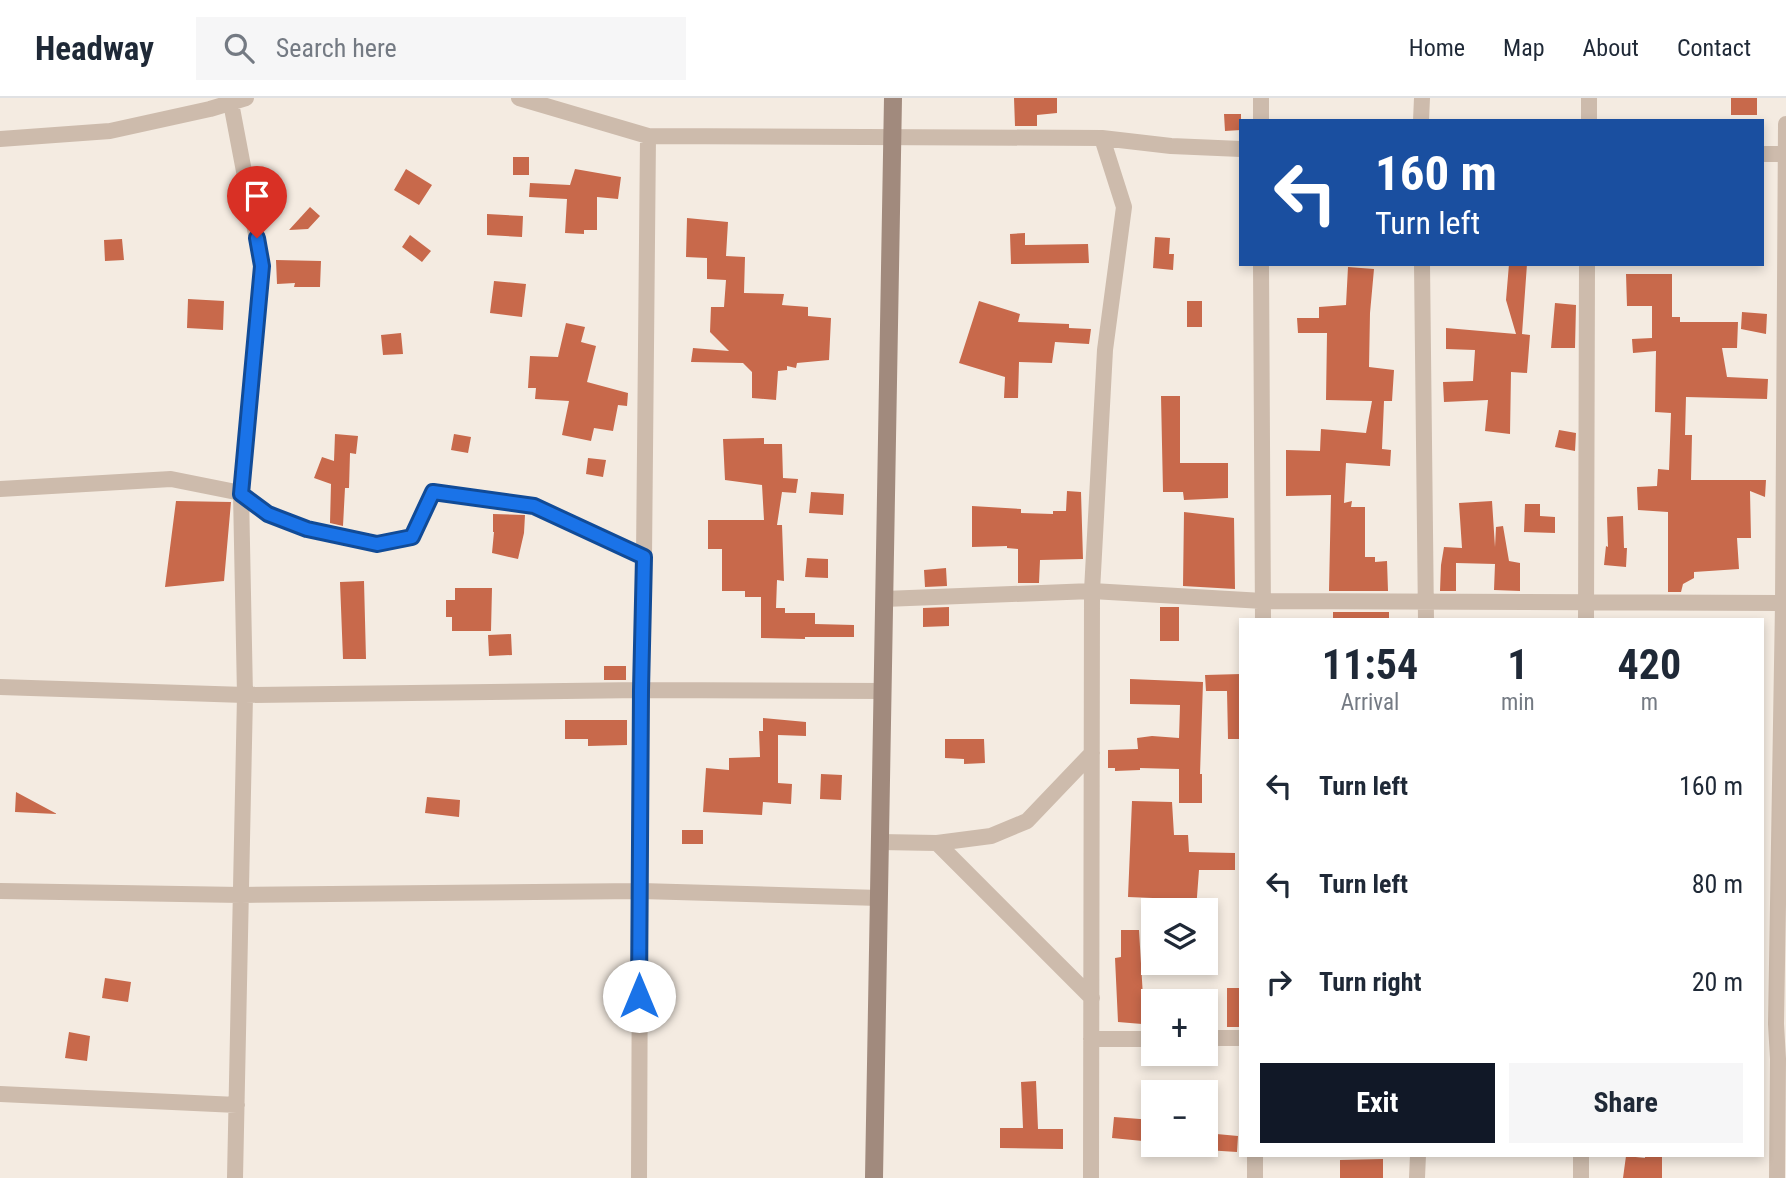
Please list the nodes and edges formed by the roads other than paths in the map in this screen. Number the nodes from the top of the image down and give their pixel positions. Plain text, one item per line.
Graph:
1 (519, 98) edge
2 (893, 98) edge
3 (1261, 98) edge
4 (1422, 98) edge
5 (1589, 98) edge
6 (239, 100) edge
7 (1261, 119) edge
8 (1421, 119) edge
9 (1589, 119) edge
10 (1786, 124) edge
11 (648, 136) junction
12 (892, 136) junction
13 (1102, 138) junction
14 (0, 139) edge
15 (1239, 149) edge
16 (1764, 154) edge
17 (1786, 154) edge
18 (1261, 266) edge
19 (1422, 266) edge
20 (1587, 266) edge
21 (0, 489) edge
22 (241, 494) junction
23 (644, 557) junction
24 (1092, 591) junction
25 (884, 599) junction
26 (1264, 601) junction
27 (1426, 602) junction
28 (1784, 604) edge
29 (1586, 612) edge
30 (1263, 618) edge
31 (1426, 618) edge
32 (0, 687) edge
33 (641, 690) junction
34 (883, 691) junction
35 (245, 695) junction
36 (1092, 753) junction
37 (880, 842) junction
38 (937, 843) junction
39 (0, 891) edge
40 (640, 891) junction
41 (241, 895) junction
42 (879, 898) junction
43 (1091, 998) junction
44 (1218, 1038) edge
45 (1239, 1038) edge
46 (1141, 1039) edge
47 (1091, 1040) junction
48 (1775, 1059) edge
49 (0, 1094) edge
50 (237, 1105) junction
51 (1255, 1157) edge
52 (1418, 1157) edge
53 (1581, 1157) edge
54 (235, 1178) edge
55 (639, 1178) edge
56 (874, 1178) edge
57 (1091, 1178) edge
58 (1255, 1178) edge
59 (1417, 1178) edge
60 (1581, 1178) edge
61 (1777, 1178) edge

1 - 11 street
2 - 12 street
3 - 7 street
4 - 8 street
5 - 9 street
6 - 14 street
6 - 22 street
10 - 17 street
11 - 12 street
11 - 23 street
12 - 13 street
12 - 25 street
13 - 15 street
13 - 24 street
16 - 17 street
17 - 28 street
18 - 26 street
19 - 27 street
20 - 29 street
21 - 22 street
22 - 23 street
22 - 35 street
23 - 33 street
24 - 25 street
24 - 26 street
24 - 36 street
25 - 34 street
26 - 27 street
26 - 30 street
27 - 29 street
27 - 31 street
28 - 29 street
28 - 48 street
32 - 35 street
33 - 34 street
33 - 35 street
33 - 40 street
34 - 37 street
35 - 41 street
36 - 38 street
36 - 43 street
37 - 38 street
37 - 42 street
38 - 43 street
39 - 41 street
40 - 41 street
40 - 42 street
40 - 55 street
41 - 50 street
42 - 56 street
43 - 47 street
44 - 45 street
46 - 47 street
47 - 57 street
48 - 61 street
49 - 50 street
50 - 54 street
51 - 58 street
52 - 59 street
53 - 60 street

